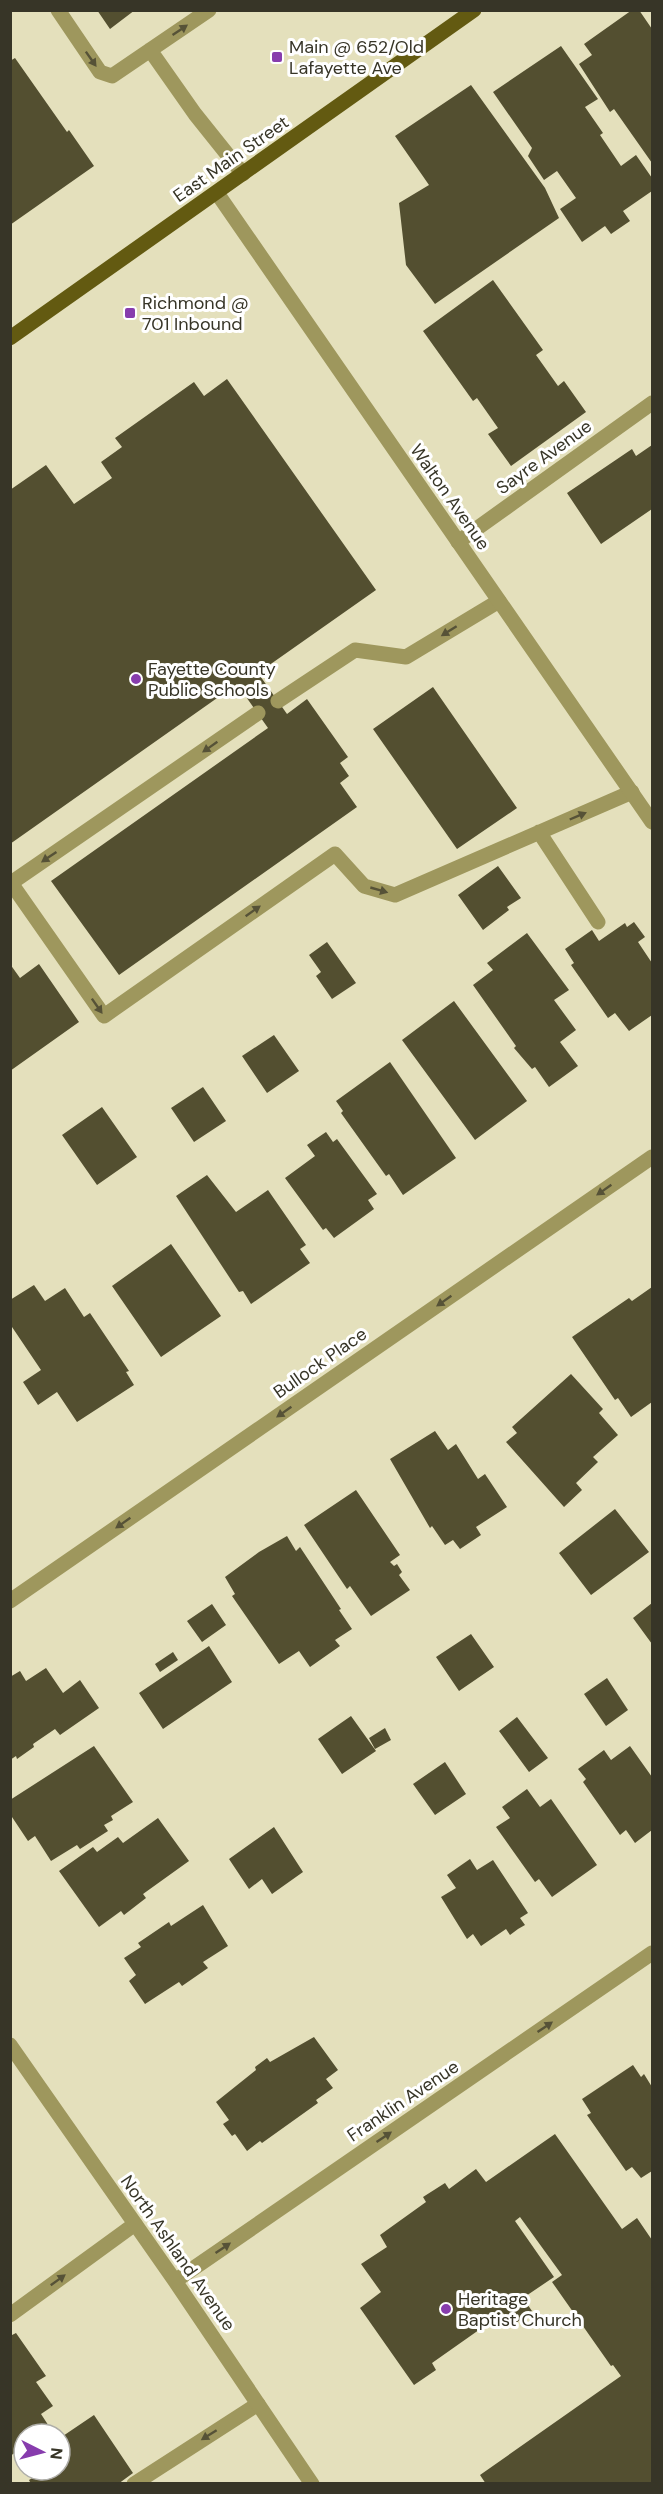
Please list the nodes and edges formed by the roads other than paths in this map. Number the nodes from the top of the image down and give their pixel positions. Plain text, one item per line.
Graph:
1 (58, 10) edge
2 (209, 10) edge
3 (474, 10) edge
4 (150, 50) junction
5 (243, 174) junction
6 (217, 193) junction
7 (10, 338) edge
8 (652, 403) edge
9 (458, 542) junction
10 (499, 601) junction
11 (278, 701) dead end
12 (258, 713) dead end
13 (632, 792) junction
14 (652, 822) edge
15 (539, 832) junction
16 (598, 922) dead end
17 (652, 1157) edge
18 (10, 1601) edge
19 (652, 1953) edge
20 (10, 2046) edge
21 (135, 2224) junction
22 (175, 2281) junction
23 (10, 2315) edge
24 (258, 2404) junction
25 (134, 2484) edge
26 (312, 2484) edge

1 -> 4 street
4 -> 2 street
3 - 5 main road, East Main Street
4 - 5 street
5 - 6 main road, East Main Street
6 - 7 main road, East Main Street
6 - 9 street, Walton Avenue
8 - 9 street, Sayre Avenue
9 - 10 street, Walton Avenue
10 -> 11 street
10 - 13 street, Walton Avenue
12 -> 15 street
13 - 14 street, Walton Avenue
15 -> 13 street
15 - 16 street
17 -> 18 street, Bullock Place
22 -> 19 street, Franklin Avenue
20 - 21 street, North Ashland Avenue
21 - 22 street, North Ashland Avenue
23 -> 21 street
22 - 24 street, North Ashland Avenue
24 -> 25 street
24 - 26 street, North Ashland Avenue

